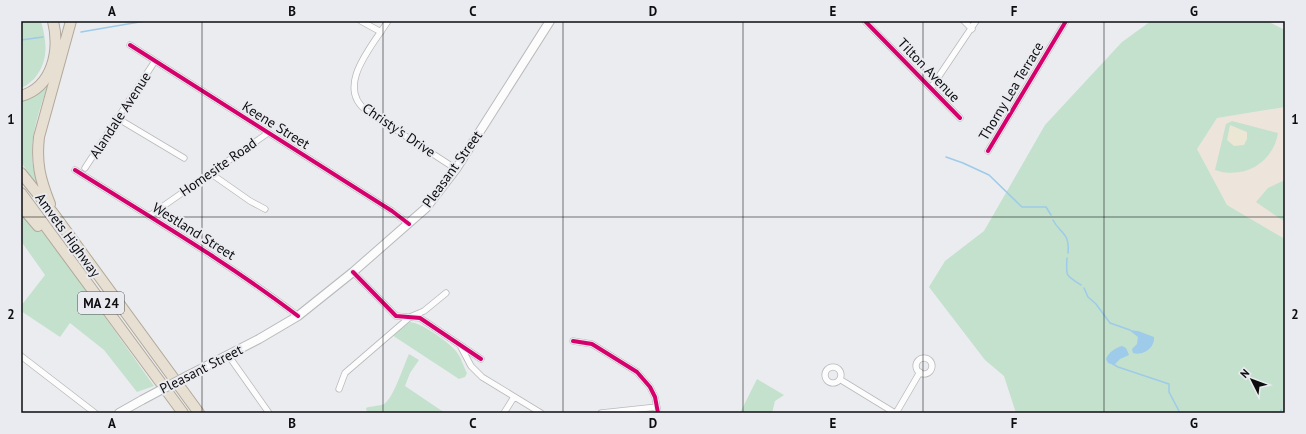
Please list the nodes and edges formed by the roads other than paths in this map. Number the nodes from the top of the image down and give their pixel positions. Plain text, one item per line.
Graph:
1 (52, 21) edge
2 (71, 21) edge
3 (361, 21) edge
4 (388, 21) edge
5 (550, 21) edge
6 (865, 21) edge
7 (964, 21) edge
8 (976, 21) edge
9 (1066, 21) edge
10 (972, 29) junction
11 (381, 32) junction
12 (130, 45) dead end
13 (155, 61) junction
14 (931, 88) junction
15 (21, 96) edge
16 (117, 118) junction
17 (960, 118) dead end
18 (268, 133) junction
19 (988, 151) dead end
20 (184, 158) dead end
21 (85, 168) dead end
22 (456, 169) junction
23 (75, 170) dead end
24 (21, 173) edge
25 (210, 173) junction
26 (21, 193) edge
27 (21, 206) edge
28 (265, 209) dead end
29 (53, 213) junction
30 (149, 216) junction
31 (409, 224) junction
32 (58, 246) junction
33 (353, 272) junction
34 (446, 293) dead end
35 (298, 316) junction
36 (410, 317) junction
37 (572, 341) dead end
38 (461, 347) junction
39 (228, 355) junction
40 (21, 356) edge
41 (481, 359) dead end
42 (920, 372) dead end
43 (841, 380) dead end
44 (339, 389) dead end
45 (514, 397) junction
46 (657, 406) junction
47 (95, 413) edge
48 (119, 413) edge
49 (183, 413) edge
50 (199, 413) edge
51 (270, 413) edge
52 (504, 413) edge
53 (541, 413) edge
54 (601, 413) edge
55 (658, 413) edge
56 (896, 413) edge

1 - 15 highway
2 - 29 highway
3 - 11 street
4 - 11 street, Christy's Drive
5 - 22 main road, Pleasant Street
6 - 14 street, Tilton Avenue
7 - 10 street
8 - 10 street
9 - 19 street, Thorny Lea Terrace
10 - 14 street
11 - 22 street, Christy's Drive
12 - 13 street, Keene Street
13 - 16 street, Alandale Avenue
13 - 18 street, Keene Street
14 - 17 street, Tilton Avenue
16 - 20 street
16 - 21 street, Alandale Avenue
18 - 25 street, Homesite Road
18 - 31 street, Keene Street
22 - 31 main road, Pleasant Street
23 - 30 street, Westland Street
24 - 29 highway, Amvets Highway / MA 24
25 - 28 street
25 - 30 street, Homesite Road
26 - 32 highway, Amvets Highway / MA 24
27 - 32 highway
29 - 50 highway, Amvets Highway / MA 24
30 - 35 street, Westland Street
31 - 33 main road, Pleasant Street
32 - 49 highway, Amvets Highway / MA 24
33 - 35 main road, Pleasant Street
33 - 36 street
34 - 36 street
35 - 39 main road, Pleasant Street
36 - 38 street
36 - 44 street
37 - 46 street
38 - 41 street
38 - 45 street
39 - 48 main road, Pleasant Street, bridge
39 - 51 street
40 - 47 street
42 - 56 street
43 - 56 street
45 - 52 street
45 - 53 street
46 - 54 street
46 - 55 street

